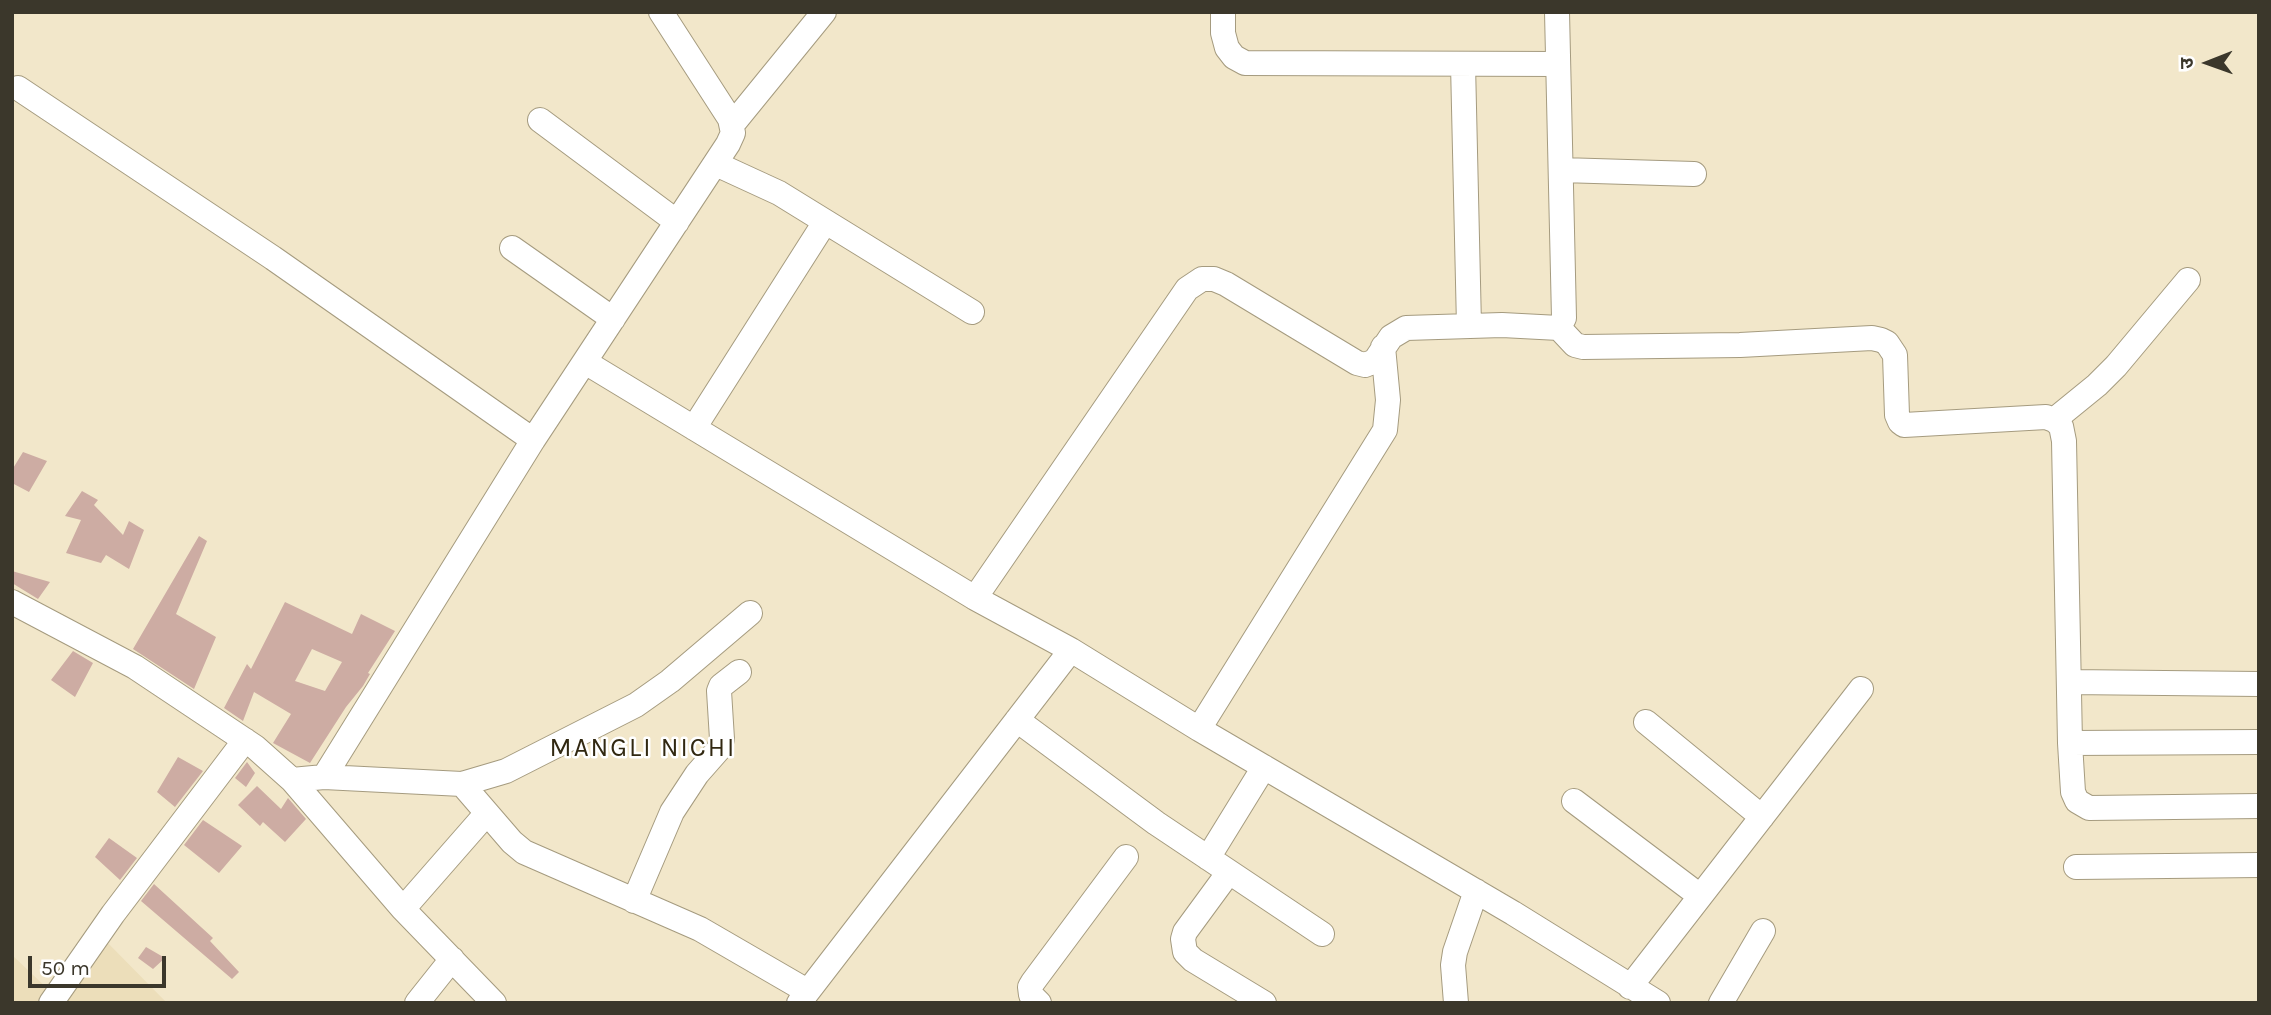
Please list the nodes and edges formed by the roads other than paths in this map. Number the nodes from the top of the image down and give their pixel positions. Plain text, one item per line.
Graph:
1 (661, 12) edge
2 (824, 12) edge
3 (1223, 12) edge
4 (1557, 12) edge
5 (1463, 64) junction
6 (1558, 64) junction
7 (18, 89) dead end
8 (540, 120) dead end
9 (732, 125) junction
10 (716, 164) junction
11 (1561, 170) junction
12 (1694, 174) dead end
13 (677, 222) junction
14 (825, 222) junction
15 (512, 248) dead end
16 (2188, 280) dead end
17 (972, 313) dead end
18 (613, 319) junction
19 (1469, 326) junction
20 (1559, 328) junction
21 (1383, 346) junction
22 (584, 362) junction
23 (2054, 420) junction
24 (694, 428) junction
25 (533, 440) junction
26 (975, 597) junction
27 (12, 601) edge
28 (750, 613) dead end
29 (1070, 650) junction
30 (739, 672) dead end
31 (2069, 682) junction
32 (2259, 684) edge
33 (1861, 690) dead end
34 (1017, 720) junction
35 (1646, 723) dead end
36 (1199, 729) junction
37 (245, 740) junction
38 (2259, 742) edge
39 (2070, 743) junction
40 (1264, 767) junction
41 (324, 777) junction
42 (292, 780) junction
43 (462, 784) junction
44 (1574, 801) dead end
45 (2259, 806) edge
46 (487, 813) junction
47 (1762, 817) junction
48 (1126, 857) dead end
49 (1208, 858) junction
50 (2259, 866) edge
51 (2076, 867) dead end
52 (1229, 872) junction
53 (1476, 891) junction
54 (1700, 896) junction
55 (634, 901) junction
56 (403, 909) junction
57 (1763, 930) dead end
58 (1322, 934) dead end
59 (452, 959) junction
60 (1630, 987) junction
61 (803, 997) edge
62 (51, 1003) edge
63 (417, 1003) edge
64 (494, 1003) edge
65 (1039, 1003) edge
66 (1264, 1003) edge
67 (1456, 1003) edge
68 (1658, 1003) edge
69 (1721, 1003) edge

1 - 9 street
2 - 9 street
3 - 5 street
4 - 6 street
5 - 6 street
5 - 19 street
6 - 11 street
7 - 25 street
8 - 13 street
9 - 10 street
10 - 13 street
10 - 14 street
11 - 12 street
11 - 20 street
13 - 18 street
14 - 17 street
14 - 24 street
15 - 18 street
16 - 23 street
18 - 22 street
19 - 20 street
19 - 21 street
20 - 23 street
21 - 26 street
21 - 36 street
22 - 24 street
22 - 25 street
23 - 31 street
24 - 26 street
25 - 41 street
26 - 29 street
27 - 37 street
28 - 43 street
29 - 34 street
29 - 36 street
30 - 55 street
31 - 32 street
31 - 39 street
33 - 47 street
34 - 49 street
34 - 61 street
35 - 47 street
36 - 40 street
37 - 42 street
37 - 62 street
38 - 39 street
39 - 45 street
40 - 49 street
40 - 53 street
41 - 42 street
41 - 43 street
42 - 56 street
43 - 46 street
44 - 54 street
46 - 55 street
46 - 56 street
47 - 54 street
48 - 65 street
49 - 52 street
50 - 51 street
52 - 58 street
52 - 66 street
53 - 60 street
53 - 67 street
54 - 60 street
55 - 61 street
56 - 59 street
57 - 69 street
59 - 63 street
59 - 64 street
60 - 68 street

